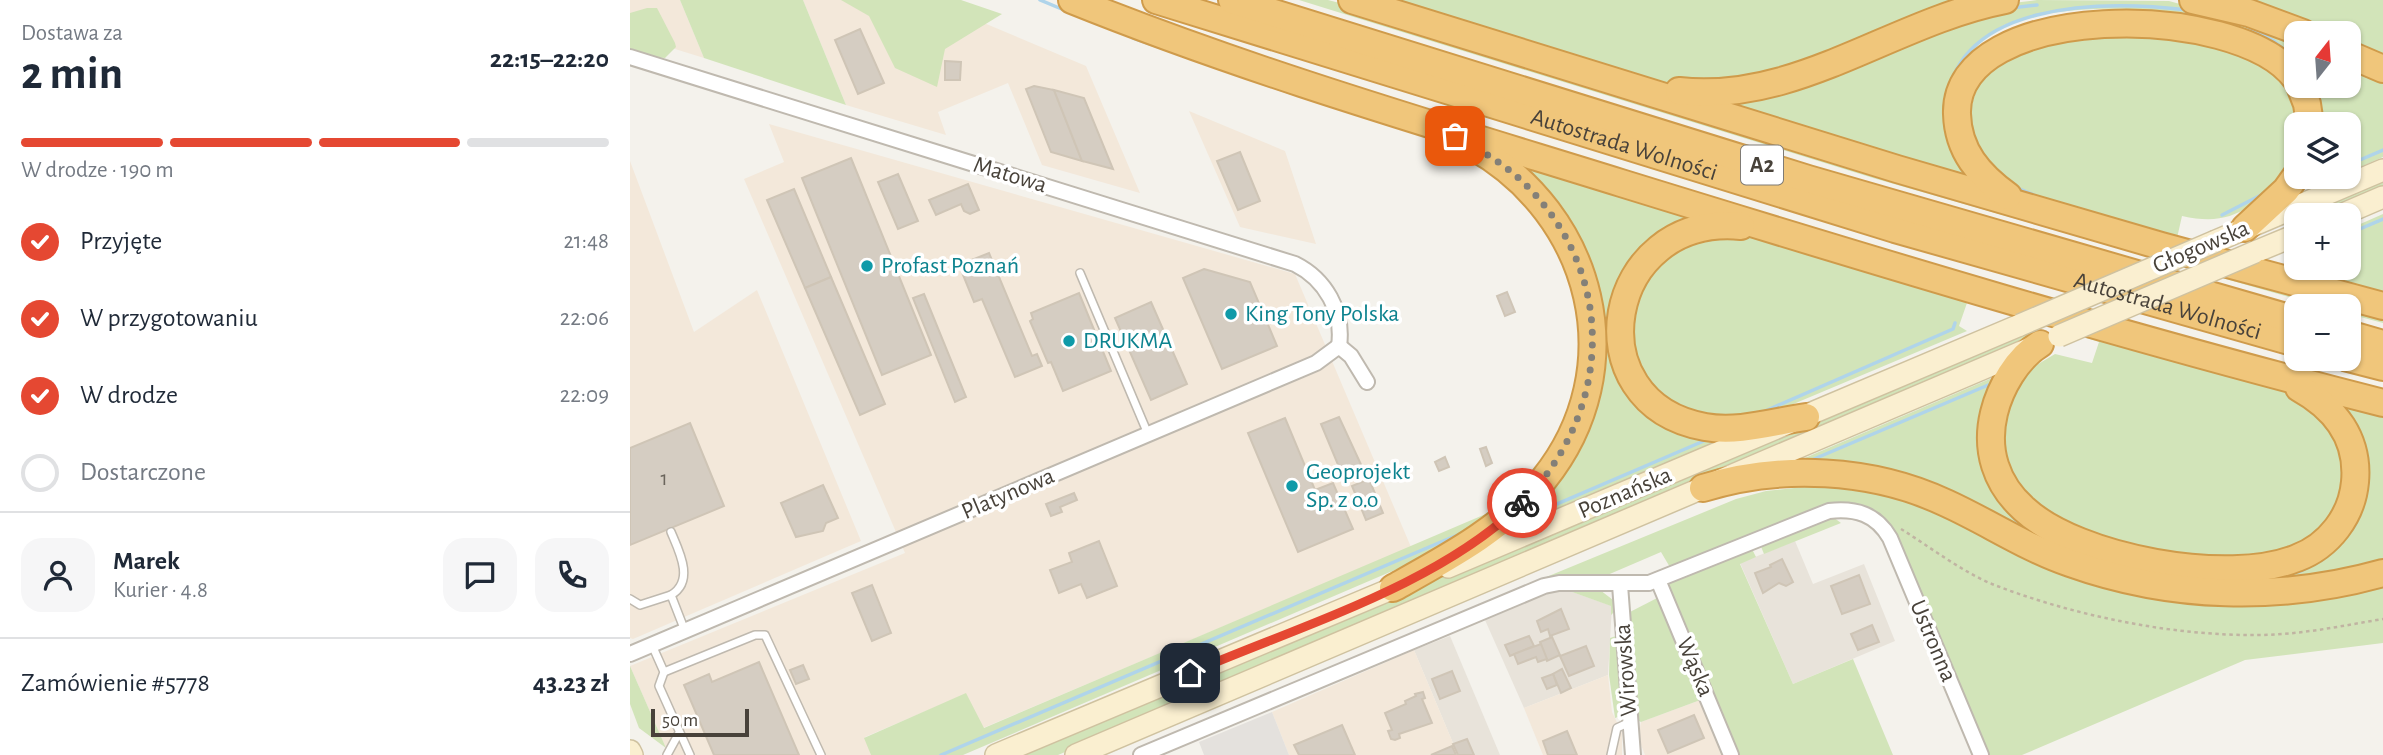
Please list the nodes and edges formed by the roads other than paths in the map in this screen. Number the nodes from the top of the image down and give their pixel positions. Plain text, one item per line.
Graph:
1 (1072, 0) edge
2 (1156, 0) edge
3 (1232, 0) edge
4 (1352, 0) edge
5 (2005, 0) edge
6 (2193, 0) edge
7 (2284, 26) edge
8 (630, 57) edge
9 (2361, 60) edge
10 (2284, 65) edge
11 (2383, 69) edge
12 (1625, 84) junction
13 (1424, 122) junction
14 (2383, 170) edge
15 (2287, 189) edge
16 (2383, 197) edge
17 (2361, 206) edge
18 (2045, 213) junction
19 (1784, 233) junction
20 (2284, 236) edge
21 (2250, 240) junction
22 (1080, 273) dead end
23 (2383, 306) edge
24 (2284, 317) edge
25 (2361, 338) edge
26 (2050, 340) junction
27 (2284, 341) edge
28 (2383, 344) edge
29 (1339, 346) junction
30 (2361, 361) edge
31 (2383, 367) edge
32 (2272, 375) junction
33 (1367, 382) dead end
34 (2383, 403) edge
35 (1816, 412) junction
36 (1836, 431) joint
37 (1149, 434) junction
38 (1703, 488) junction
39 (671, 532) dead end
40 (2383, 573) edge
41 (1658, 580) junction
42 (1620, 585) junction
43 (1393, 588) junction
44 (671, 595) junction
45 (630, 599) edge
46 (685, 631) junction
47 (652, 645) junction
48 (630, 654) edge
49 (664, 672) junction
50 (1630, 722) junction
51 (679, 733) junction
52 (669, 752) edge
53 (690, 754) edge
54 (821, 755) edge
55 (996, 755) edge
56 (1076, 755) edge
57 (1141, 755) edge
58 (1611, 755) edge
59 (1633, 755) edge
60 (1731, 755) edge
61 (1981, 755) edge

1 - 13 highway
2 - 27 highway, Autostrada Wolności / A2
3 - 24 highway, Autostrada Wolności / A2
4 - 12 highway
5 - 12 highway
6 - 7 highway
8 - 29 street, Matowa
9 - 11 highway
10 - 18 highway
12 - 18 highway
13 - 19 highway
13 - 43 highway
14 - 21 main road, Głogowska
15 - 21 highway
16 - 17 main road
18 - 23 highway
19 - 32 highway
19 - 35 highway
20 - 21 main road, Głogowska
21 - 26 main road, Głogowska, bridge
21 - 35 main road, Głogowska, bridge
22 - 37 lane
25 - 28 highway
26 - 32 highway
26 - 36 main road, Głogowska
29 - 33 street
29 - 37 street, Platynowa
30 - 31 highway
32 - 34 highway
35 - 43 main road, Poznańska
36 - 38 main road, Poznańska
37 - 46 street, Platynowa
38 - 40 highway
38 - 56 main road, Poznańska
39 - 44 lane
41 - 42 street
41 - 60 street, Wąska
41 - 61 street, Ustronna
42 - 50 street, Wirowska
42 - 57 street
43 - 55 main road, Poznańska
44 - 45 lane
44 - 46 lane
46 - 47 street, Platynowa
47 - 48 street, Platynowa
47 - 49 lane
49 - 51 lane
49 - 54 lane
50 - 58 lane
50 - 59 street, Wirowska
51 - 52 lane
51 - 53 lane
52 - 53 lane

